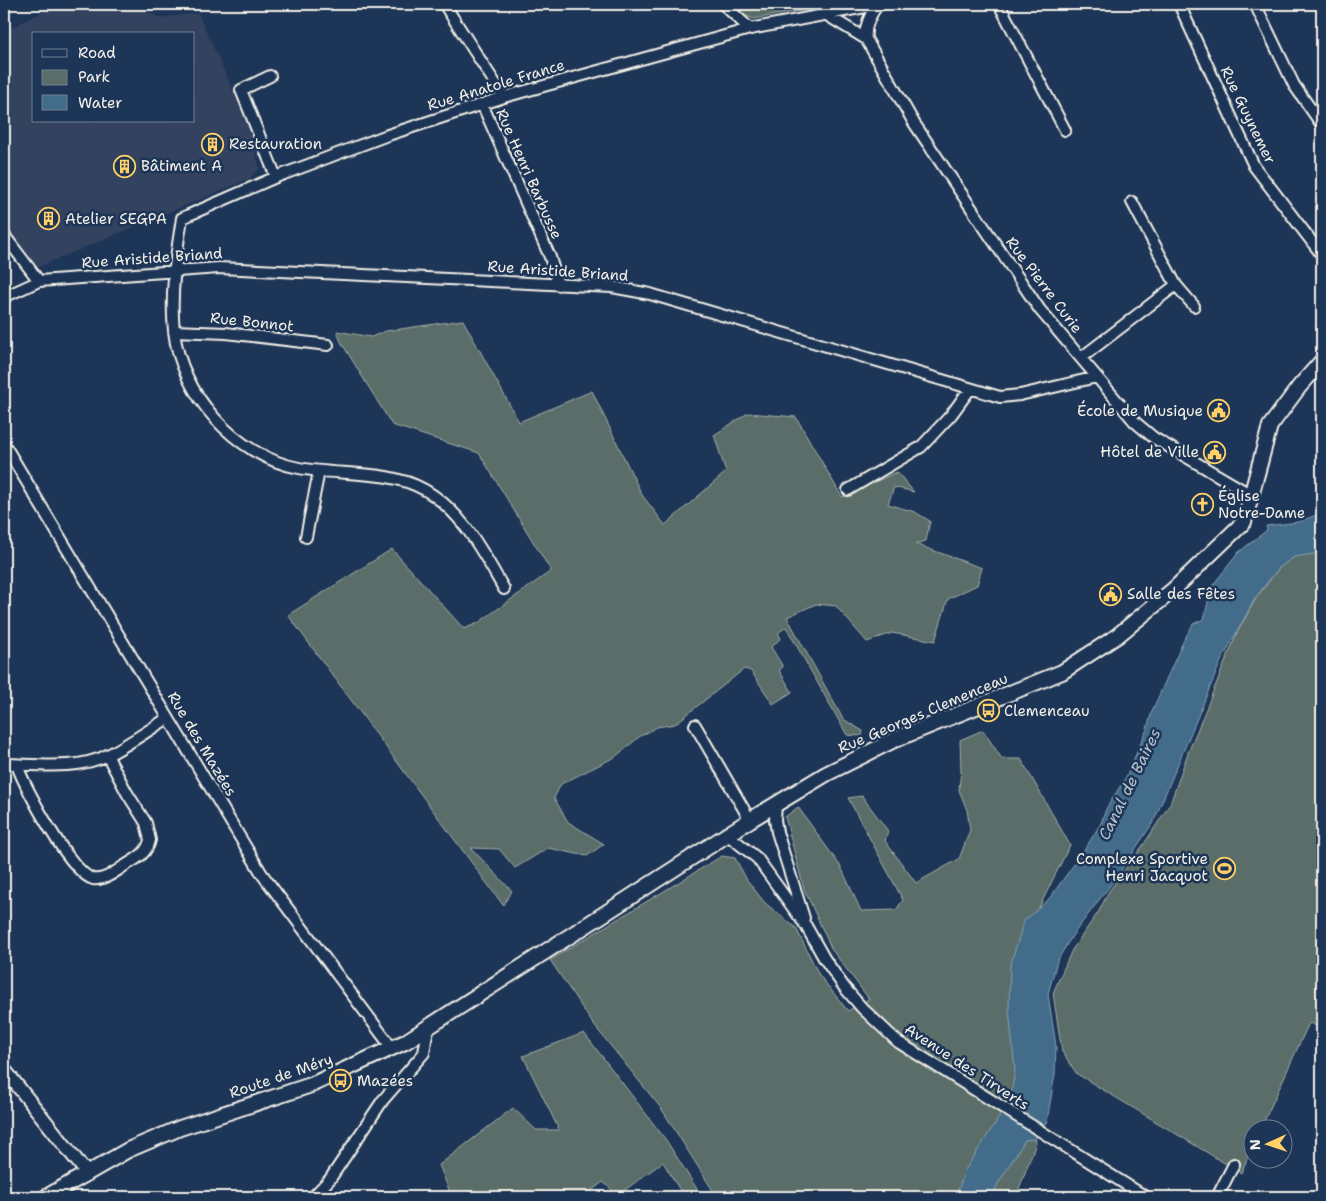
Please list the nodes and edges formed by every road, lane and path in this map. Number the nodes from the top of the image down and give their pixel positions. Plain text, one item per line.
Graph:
1 (444, 4) edge
2 (723, 4) edge
3 (880, 4) edge
4 (999, 4) edge
5 (1179, 4) edge
6 (1255, 4) edge
7 (825, 14) junction
8 (750, 29) junction
9 (866, 39) junction
10 (270, 76) dead end
11 (504, 97) junction
12 (482, 104) junction
13 (1322, 125) edge
14 (1065, 130) dead end
15 (276, 177) junction
16 (1132, 202) dead end
17 (4, 235) edge
18 (1322, 256) edge
19 (173, 270) junction
20 (39, 281) junction
21 (558, 285) junction
22 (1176, 285) junction
23 (4, 297) edge
24 (1194, 306) dead end
25 (174, 331) junction
26 (328, 345) dead end
27 (1081, 358) junction
28 (1322, 361) edge
29 (1097, 377) junction
30 (970, 390) junction
31 (4, 444) edge
32 (319, 471) junction
33 (848, 490) dead end
34 (1253, 496) junction
35 (306, 537) dead end
36 (504, 589) dead end
37 (168, 718) junction
38 (695, 725) dead end
39 (108, 755) junction
40 (8, 764) edge
41 (776, 805) junction
42 (750, 820) junction
43 (728, 835) junction
44 (806, 926) junction
45 (520, 969) joint
46 (424, 1030) junction
47 (392, 1048) junction
48 (4, 1069) edge
49 (1234, 1164) dead end
50 (86, 1172) junction
51 (46, 1197) edge
52 (314, 1197) edge
53 (1146, 1197) edge
54 (1217, 1197) edge

1 - 11 street, Rue Henri Barbusse
2 - 8 street
3 - 7 street, Rue Anatole France
3 - 9 street
4 - 14 street
5 - 18 street, Rue Guynemer
6 - 13 street
7 - 8 street, Rue Anatole France
7 - 9 street, Rue Pierre Curie
8 - 11 street, Rue Anatole France
9 - 27 street, Rue Pierre Curie
10 - 15 street
11 - 12 street, Rue Anatole France
12 - 15 street, Rue Anatole France
12 - 21 street, Rue Henri Barbusse
15 - 19 street, Rue Anatole France
16 - 22 street
17 - 20 street
19 - 20 street, Rue Aristide Briand
19 - 21 street, Rue Aristide Briand
19 - 25 street
20 - 23 street, Rue Aristide Briand
21 - 30 street, Rue Aristide Briand
22 - 24 street
22 - 27 street
25 - 26 street, Rue Bonnot
25 - 32 street
27 - 29 street, Rue Pierre Curie
28 - 34 main road
29 - 30 street, Rue Aristide Briand
29 - 34 street, Rue Pierre Curie
30 - 33 street
31 - 37 street, Rue des Mazées
32 - 35 street
32 - 36 street
34 - 41 main road, Rue Georges Clemenceau
37 - 39 street
37 - 47 street, Rue des Mazées
38 - 42 street
39 - 40 street
39 - 40 street
41 - 42 main road, Rue Georges Clemenceau
41 - 44 street, Avenue des Tirverts
42 - 43 main road, Rue Georges Clemenceau
43 - 44 street, Avenue des Tirverts
43 - 45 main road, Rue Georges Clemenceau
44 - 53 street, Avenue des Tirverts
45 - 46 main road, Route de Méry
46 - 47 main road, Route de Méry
46 - 52 street
47 - 50 main road, Route de Méry
48 - 50 street
49 - 54 street
50 - 51 main road, Route de Méry

